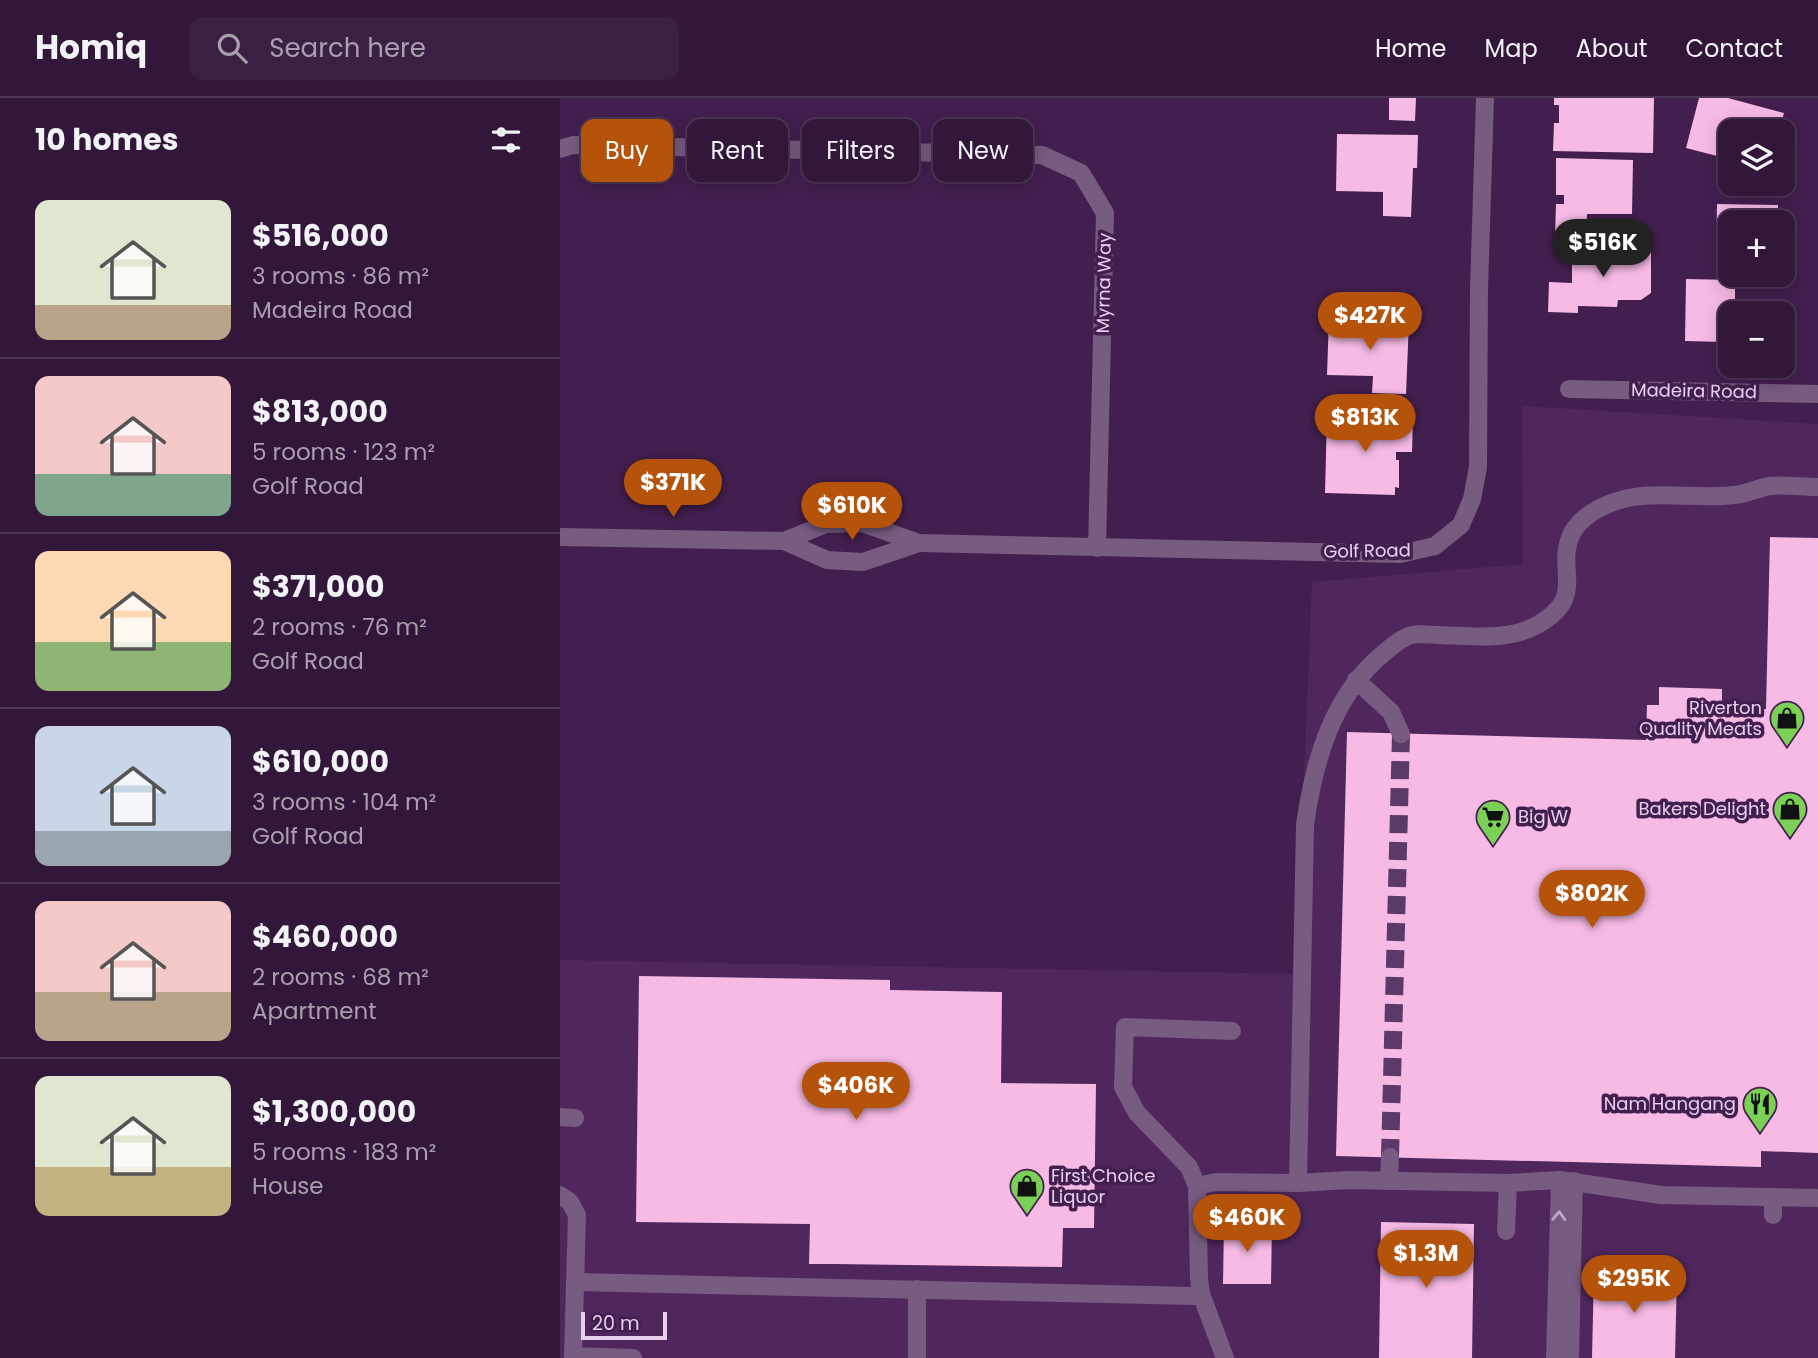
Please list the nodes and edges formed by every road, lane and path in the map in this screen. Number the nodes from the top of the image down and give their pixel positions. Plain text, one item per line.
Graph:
1 (1485, 98) edge
2 (560, 149) edge
3 (1569, 389) dead end
4 (1818, 394) edge
5 (1818, 487) edge
6 (560, 537) edge
7 (785, 541) junction
8 (919, 543) junction
9 (1097, 548) junction
10 (1356, 680) junction
11 (1401, 734) tunnel mouth
12 (1232, 1031) dead end
13 (1390, 1157) tunnel mouth
14 (1389, 1181) junction
15 (1567, 1181) junction
16 (1298, 1183) junction
17 (1508, 1183) junction
18 (1198, 1186) junction
19 (560, 1195) edge
20 (1818, 1198) edge
21 (1506, 1231) dead end
22 (575, 1282) junction
23 (917, 1289) junction
24 (1201, 1294) junction
25 (573, 1357) edge
26 (634, 1358) edge
27 (917, 1358) edge
28 (1225, 1358) edge
29 (1555, 1358) edge
30 (1570, 1358) edge

1 - 9 street, Golf Road
2 - 9 street, Myrna Way
3 - 4 street, Madeira Road
5 - 10 street
6 - 7 street, Golf Road
7 - 8 street, Golf Road
7 - 8 street, Golf Road
8 - 9 street, Golf Road
10 - 11 street
10 - 16 street
12 - 18 street
13 - 14 street
14 - 16 street
14 - 17 street
15 - 17 street
15 - 20 street
29 -> 15 street
15 - 30 street
16 - 18 street
17 - 21 street
18 - 24 street
19 - 22 street
22 - 23 street
22 - 25 street
23 - 24 street
23 - 27 street
24 - 28 street
25 - 26 street

